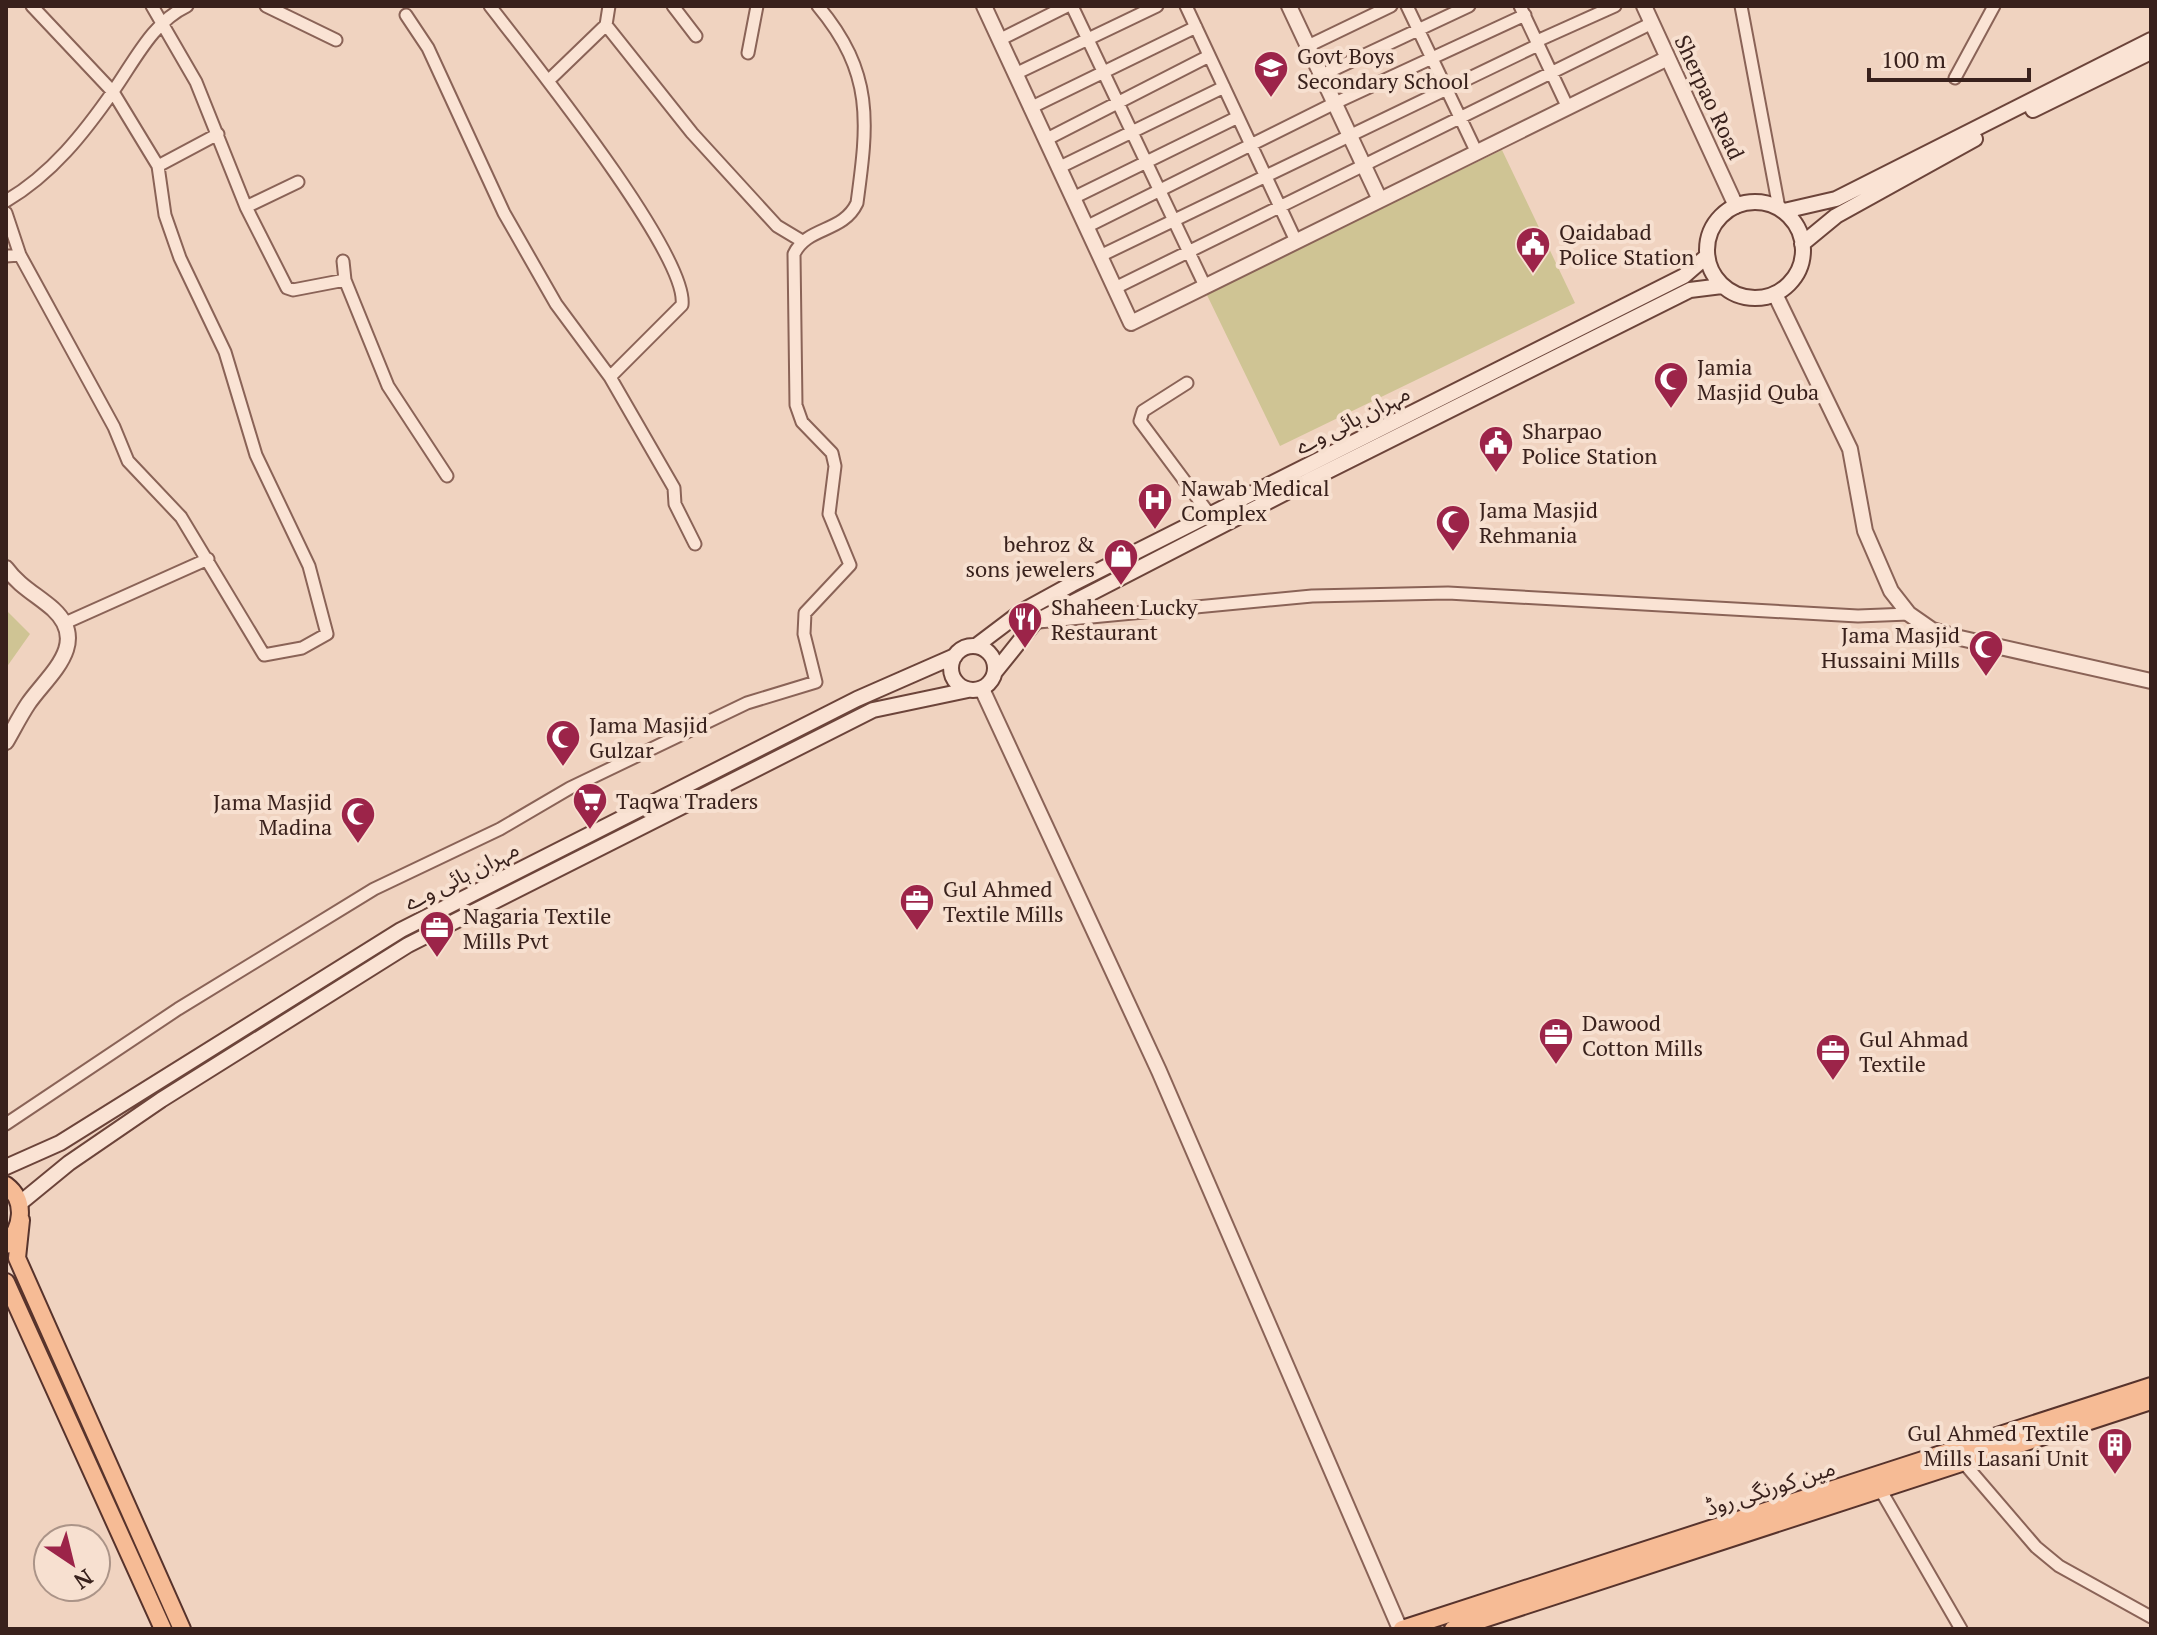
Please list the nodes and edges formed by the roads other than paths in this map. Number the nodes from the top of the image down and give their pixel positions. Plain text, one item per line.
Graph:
1 (32, 6) edge
2 (152, 6) edge
3 (187, 6) edge
4 (266, 6) edge
5 (490, 6) edge
6 (609, 6) edge
7 (673, 6) edge
8 (757, 6) edge
9 (818, 6) edge
10 (984, 6) edge
11 (1069, 6) edge
12 (1157, 6) edge
13 (1186, 6) edge
14 (1290, 6) edge
15 (1391, 6) edge
16 (1407, 6) edge
17 (1469, 6) edge
18 (1615, 6) edge
19 (1644, 6) edge
20 (1741, 6) edge
21 (1994, 6) edge
22 (1524, 9) edge
23 (406, 15) dead end
24 (1652, 23) junction
25 (161, 24) junction
26 (606, 25) junction
27 (1196, 27) junction
28 (1419, 30) junction
29 (696, 36) dead end
30 (336, 40) dead end
31 (999, 40) junction
32 (1088, 40) junction
33 (2151, 40) edge
34 (1537, 43) junction
35 (1308, 46) junction
36 (2151, 52) edge
37 (748, 53) dead end
38 (1209, 56) junction
39 (1432, 58) junction
40 (1668, 58) junction
41 (1103, 71) junction
42 (1552, 73) junction
43 (1015, 74) junction
44 (1322, 75) junction
45 (1955, 78) dead end
46 (548, 81) junction
47 (1224, 87) junction
48 (1446, 88) junction
49 (113, 92) junction
50 (1117, 101) junction
51 (1335, 103) junction
52 (1030, 108) junction
53 (1568, 108) junction
54 (1238, 117) junction
55 (1461, 119) junction
56 (1131, 131) junction
57 (218, 134) junction
58 (1350, 135) junction
59 (1045, 140) junction
60 (1251, 146) junction
61 (1477, 153) junction
62 (1146, 162) junction
63 (1364, 165) junction
64 (158, 166) junction
65 (1058, 168) junction
66 (1265, 175) junction
67 (298, 182) dead end
68 (1160, 190) junction
69 (1073, 198) junction
70 (1380, 200) junction
71 (6, 201) edge
72 (1279, 205) junction
73 (1736, 206) junction
74 (246, 207) junction
75 (1781, 210) junction
76 (6, 213) edge
77 (1175, 222) junction
78 (1086, 227) junction
79 (802, 241) junction
80 (1296, 241) junction
81 (1802, 244) junction
82 (1188, 251) junction
83 (20, 255) junction
84 (6, 256) edge
85 (1100, 256) junction
86 (1707, 256) junction
87 (343, 261) dead end
88 (345, 280) junction
89 (1205, 286) junction
90 (1722, 286) junction
91 (1115, 288) junction
92 (1775, 294) junction
93 (610, 377) junction
94 (1187, 383) dead end
95 (447, 476) dead end
96 (1210, 515) junction
97 (695, 544) dead end
98 (208, 559) junction
99 (6, 568) edge
100 (1909, 614) junction
101 (1035, 622) junction
102 (65, 623) junction
103 (976, 646) junction
104 (955, 656) junction
105 (995, 672) junction
106 (2151, 681) edge
107 (975, 689) junction
108 (6, 742) edge
109 (6, 1124) edge
110 (6, 1167) edge
111 (6, 1185) edge
112 (20, 1212) junction
113 (6, 1245) edge
114 (6, 1282) edge
115 (2151, 1386) edge
116 (2151, 1401) edge
117 (1963, 1462) junction
118 (1880, 1489) junction
119 (2151, 1617) edge
120 (163, 1629) edge
121 (182, 1629) edge
122 (1401, 1629) edge
123 (1453, 1629) edge
124 (1961, 1629) edge

1 - 49 street
2 - 25 street
3 - 25 street
4 - 30 street
5 - 46 street
6 - 26 street
7 - 29 street
8 - 37 street
9 - 79 street
10 - 31 main road
11 - 31 street
11 - 32 street
12 - 32 street
13 - 27 street
14 - 35 main road
15 - 35 street
16 - 28 street
17 - 28 street
18 - 34 street
19 - 24 main road, Sherpao Road
20 - 75 street
21 - 45 street
22 - 34 street
22 - 39 street
23 - 93 street
24 - 40 main road, Sherpao Road
24 - 42 street
25 - 49 street
25 - 57 street
26 - 46 street
26 - 79 street
27 - 38 street
27 - 41 street
28 - 39 street
28 - 44 street
31 - 43 main road
32 - 41 street
32 - 43 street
33 - 75 main road
34 - 42 street
34 - 48 street
35 - 44 main road
36 - 81 main road
38 - 47 street
38 - 50 street
39 - 48 street
39 - 51 street
40 - 53 main road
40 - 73 main road, Sherpao Road
41 - 50 street
41 - 52 street
42 - 53 street
42 - 55 street
43 - 52 main road
44 - 51 main road
46 - 93 street
47 - 54 street
47 - 56 street
48 - 55 street
48 - 58 street
49 - 64 street
49 - 71 street
50 - 56 street
50 - 59 street
51 - 58 main road
51 - 60 street
52 - 59 main road
53 - 61 main road
54 - 60 street
54 - 62 street
55 - 61 street
55 - 63 street
56 - 62 street
56 - 65 street
57 - 64 street
57 - 74 street
58 - 63 main road
58 - 66 street
59 - 65 main road
60 - 66 street
60 - 68 street
61 - 70 main road
62 - 68 street
62 - 69 street
63 - 70 main road
63 - 72 street
64 - 98 street
65 - 69 main road
66 - 72 street
66 - 77 street
67 - 74 street
68 - 77 street
68 - 78 street
69 - 78 main road
70 - 80 main road
72 - 80 street
72 - 82 street
73 - 75 main road
73 - 86 main road
74 - 88 street
75 - 81 main road
76 - 83 street
77 - 82 street
77 - 85 street
78 - 85 main road
79 - 109 street
80 - 89 main road
81 - 92 main road
82 - 89 street
82 - 91 street
83 - 84 street
83 - 98 street
85 - 91 main road
86 - 90 main road
86 - 96 main road, مہران ہائی وے
87 - 88 street
88 - 95 street
89 - 91 main road
90 - 92 main road
90 - 101 main road
92 - 100 main road
93 - 97 street
94 - 96 street
96 - 103 main road, مہران ہائی وے
98 - 102 street
99 - 102 main road
100 - 101 street
100 - 106 main road
101 - 105 main road
102 - 108 main road
103 - 104 main road
103 - 105 main road
104 - 107 main road
104 - 110 main road, مہران ہائی وے
105 - 107 main road
107 - 112 main road
107 - 122 main road
111 - 112 main road
112 - 113 main road
112 - 121 main road
114 - 120 main road
115 - 122 main road, مین کورنگی روڈ
116 - 117 main road, مین کورنگی روڈ
117 - 118 main road, مین کورنگی روڈ
117 - 119 street
118 - 123 main road, مین کورنگی روڈ
118 - 124 street

